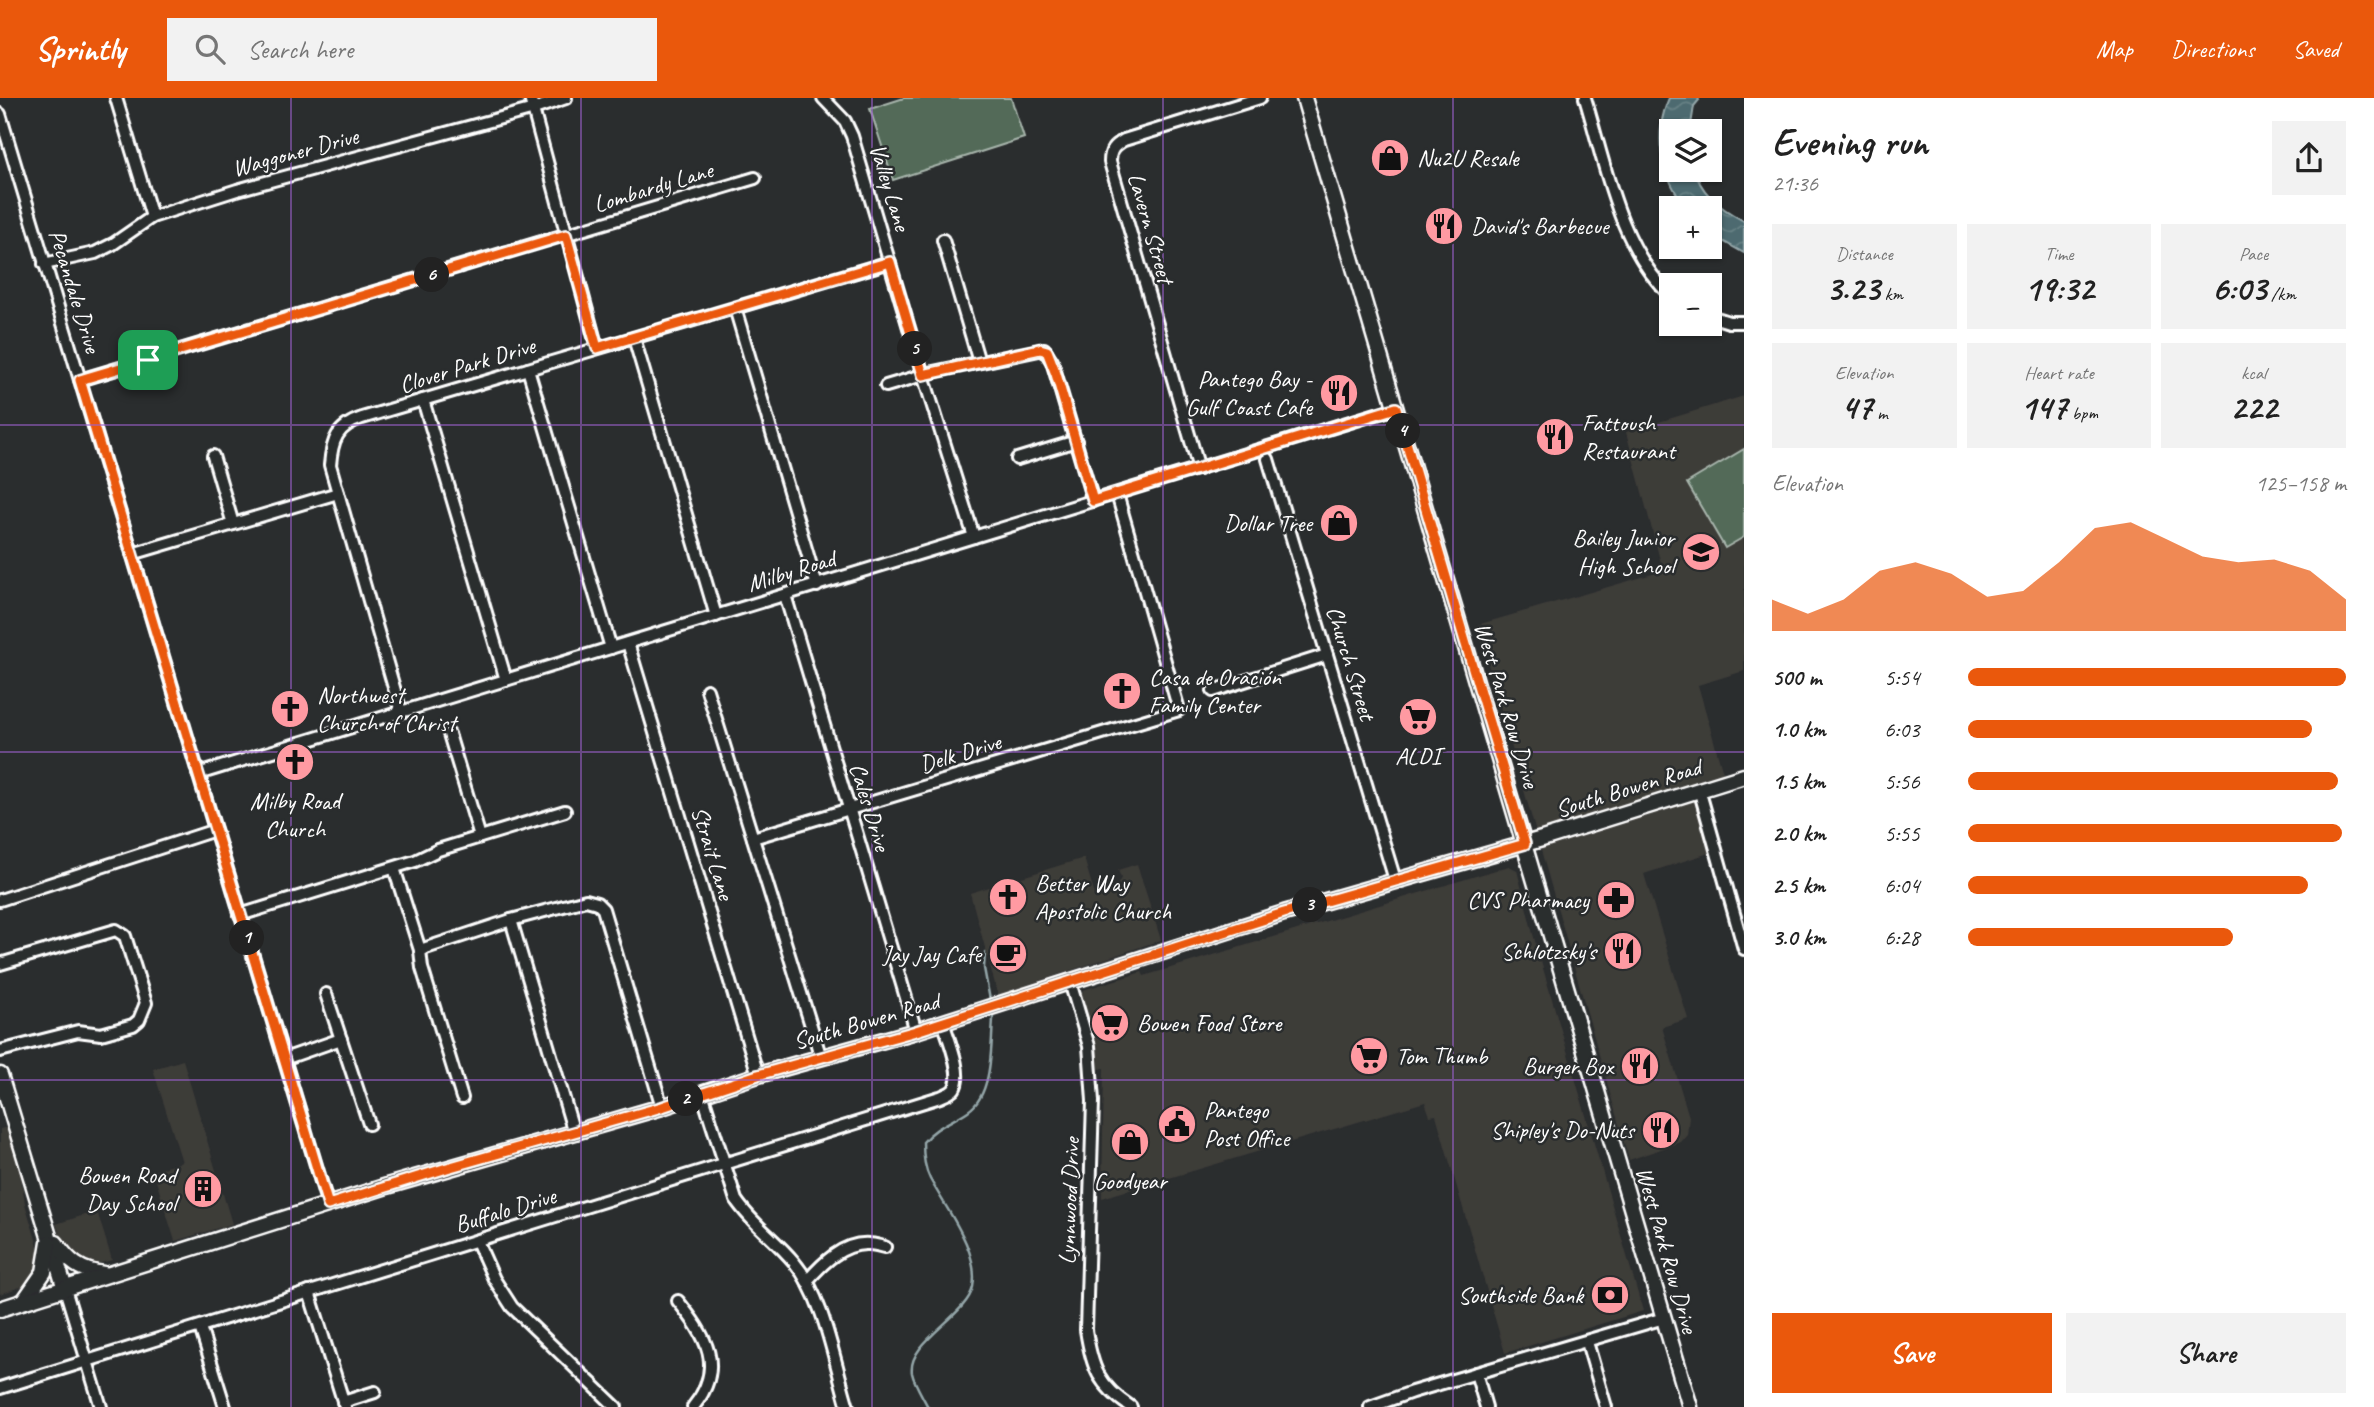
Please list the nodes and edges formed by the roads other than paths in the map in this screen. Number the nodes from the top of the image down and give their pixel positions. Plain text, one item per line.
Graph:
1 (116, 98) edge
2 (566, 98) edge
3 (823, 98) edge
4 (1260, 98) edge
5 (1304, 98) edge
6 (1585, 98) edge
7 (532, 104) edge
8 (0, 114) edge
9 (755, 178) dead end
10 (152, 217) junction
11 (566, 235) junction
12 (943, 240) dead end
13 (890, 262) junction
14 (44, 264) junction
15 (1659, 283) edge
16 (735, 308) junction
17 (1722, 320) edge
18 (1744, 322) edge
19 (634, 338) junction
20 (597, 348) junction
21 (979, 362) junction
22 (528, 369) junction
23 (923, 375) junction
24 (80, 380) junction
25 (886, 386) dead end
26 (423, 400) junction
27 (1396, 408) junction
28 (1076, 441) junction
29 (212, 456) dead end
30 (1017, 459) dead end
31 (1268, 459) dead end
32 (1199, 469) junction
33 (338, 493) junction
34 (1117, 494) junction
35 (1093, 501) junction
36 (233, 524) junction
37 (974, 537) junction
38 (132, 554) junction
39 (817, 586) junction
40 (785, 595) junction
41 (716, 616) junction
42 (628, 643) junction
43 (611, 648) junction
44 (1327, 655) junction
45 (506, 680) junction
46 (707, 690) dead end
47 (1213, 691) dead end
48 (401, 712) junction
49 (449, 734) dead end
50 (198, 774) junction
51 (1744, 776) edge
52 (1699, 789) junction
53 (849, 808) junction
54 (565, 811) dead end
55 (215, 830) junction
56 (480, 836) junction
57 (753, 838) junction
58 (1525, 844) junction
59 (394, 868) junction
60 (1395, 880) junction
61 (0, 900) edge
62 (240, 915) junction
63 (1740, 919) edge
64 (511, 920) junction
65 (1744, 949) edge
66 (420, 950) junction
67 (0, 964) edge
68 (1070, 982) junction
69 (326, 994) dead end
70 (943, 1022) junction
71 (916, 1031) junction
72 (341, 1040) junction
73 (0, 1051) edge
74 (821, 1058) junction
75 (284, 1059) junction
76 (0, 1074) edge
77 (758, 1075) junction
78 (702, 1093) junction
79 (462, 1098) dead end
80 (662, 1107) junction
81 (369, 1124) dead end
82 (574, 1133) junction
83 (724, 1165) junction
84 (328, 1205) junction
85 (49, 1233) junction
86 (477, 1241) junction
87 (885, 1247) dead end
88 (108, 1275) junction
89 (807, 1281) junction
90 (65, 1289) junction
91 (309, 1292) junction
92 (24, 1301) junction
93 (678, 1301) dead end
94 (0, 1309) edge
95 (1664, 1318) junction
96 (200, 1327) junction
97 (1587, 1342) junction
98 (88, 1361) junction
99 (1476, 1373) junction
100 (0, 1388) edge
101 (375, 1392) dead end
102 (344, 1405) edge
103 (102, 1407) edge
104 (225, 1407) edge
105 (616, 1407) edge
106 (693, 1407) edge
107 (848, 1407) edge
108 (1131, 1407) edge
109 (1370, 1407) edge
110 (1486, 1407) edge
111 (1606, 1407) edge
112 (1690, 1407) edge

1 - 10 street
2 - 7 street, Waggoner Drive
3 - 13 street, Valley Lane
4 - 32 street, Lavern Street
5 - 27 main road, West Park Row Drive
6 - 15 street
7 - 10 street, Waggoner Drive
7 - 11 street
8 - 14 street, Pecandale Drive
9 - 11 street, Lombardy Lane
10 - 14 street, Waggoner Drive
11 - 20 street
11 - 24 street, Lombardy Lane
12 - 21 street
13 - 16 street, Clover Park Drive
13 - 23 street, Valley Lane
14 - 24 street, Pecandale Drive
16 - 19 street, Clover Park Drive
16 - 39 street
17 - 18 street
19 - 20 street, Clover Park Drive
19 - 41 street
20 - 22 street, Clover Park Drive
21 - 23 street
21 - 28 street
22 - 26 street, Clover Park Drive
22 - 43 street
23 - 25 street
23 - 37 street, Valley Lane
24 - 38 street, Pecandale Drive
26 - 33 street, Clover Park Drive
26 - 45 street
27 - 32 street, Milby Road
27 - 58 main road, West Park Row Drive
28 - 30 street
28 - 35 street
29 - 36 street
31 - 44 street, Church Street
32 - 34 street, Milby Road
33 - 36 street
33 - 48 street, Clover Park Drive
34 - 35 street, Milby Road
34 - 53 street, Delk Drive
35 - 37 street, Milby Road
36 - 38 street
37 - 39 street, Milby Road
38 - 50 street, Pecandale Drive
39 - 40 street, Milby Road
40 - 41 street, Milby Road
40 - 53 street, Cales Drive
41 - 42 street, Milby Road
42 - 43 street, Milby Road
42 - 77 street, Strait Lane
43 - 45 street, Milby Road
44 - 47 street
44 - 60 street, Church Street
45 - 48 street, Milby Road
46 - 57 street
48 - 50 street, Milby Road
49 - 56 street
50 - 55 street, Pecandale Drive
51 - 52 main road, South Bowen Road
52 - 58 main road, South Bowen Road
52 - 63 street
53 - 57 street, Delk Drive
53 - 71 street, Cales Drive
54 - 56 street
55 - 61 street
55 - 62 street, Pecandale Drive
56 - 59 street
57 - 74 street
58 - 60 main road, South Bowen Road
58 - 95 main road, West Park Row Drive
59 - 62 street
59 - 66 street
60 - 68 main road, South Bowen Road
62 - 75 street, Pecandale Drive
63 - 65 street
64 - 66 street
64 - 80 street
64 - 82 street
66 - 79 street
67 - 73 street
68 - 70 main road, South Bowen Road
68 - 108 street, Lynnwood Drive
69 - 72 street
70 - 71 main road, South Bowen Road
70 - 83 street, Buffalo Drive
71 - 74 main road, South Bowen Road
72 - 75 street
72 - 81 street
74 - 77 main road, South Bowen Road
75 - 84 street, Pecandale Drive
76 - 85 main road
77 - 78 main road, South Bowen Road
78 - 80 main road, South Bowen Road
78 - 83 street
80 - 82 main road, South Bowen Road
82 - 84 main road, South Bowen Road
83 - 86 street, Buffalo Drive
83 - 89 street
84 - 88 main road, South Bowen Road
85 - 88 main road
85 - 90 main road
85 - 92 main road
86 - 91 street, Buffalo Drive
86 - 105 street
87 - 89 street
88 - 90 main road, South Bowen Road
89 - 107 street
90 - 92 main road, South Bowen Road
90 - 98 street
91 - 96 street, Buffalo Drive
91 - 102 street
92 - 94 main road, South Bowen Road
93 - 106 street
95 - 97 street
95 - 112 main road, West Park Row Drive
96 - 98 street, Buffalo Drive
96 - 104 street
97 - 99 street
97 - 111 street
98 - 100 street, Buffalo Drive
98 - 103 street
99 - 109 street
99 - 110 street
101 - 102 street

